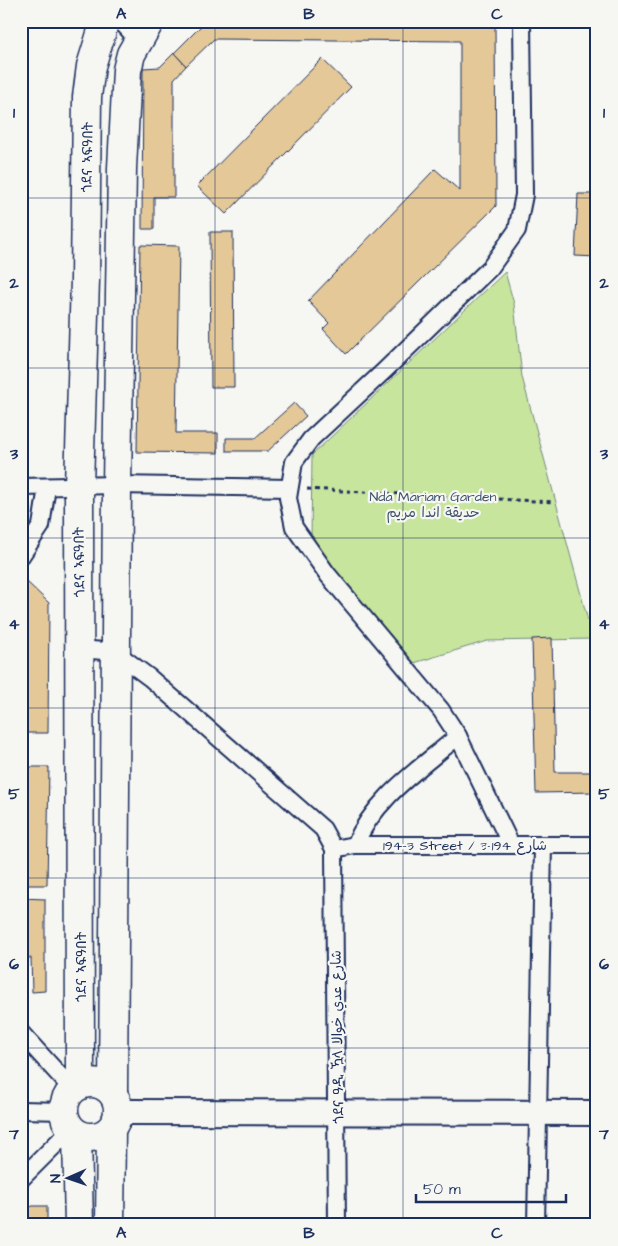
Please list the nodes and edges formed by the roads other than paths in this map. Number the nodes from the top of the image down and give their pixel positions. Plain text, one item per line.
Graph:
1 (522, 21) edge
2 (101, 31) edge
3 (137, 33) edge
4 (85, 279) junction
5 (120, 279) junction
6 (116, 485) junction
7 (79, 486) junction
8 (21, 487) edge
9 (47, 488) junction
10 (289, 488) junction
11 (21, 556) edge
12 (80, 649) junction
13 (115, 652) junction
14 (458, 736) junction
15 (80, 796) junction
16 (114, 797) junction
17 (355, 845) junction
18 (511, 845) junction
19 (542, 845) junction
20 (597, 845) edge
21 (334, 849) junction
22 (21, 1033) edge
23 (21, 1110) edge
24 (73, 1110) junction
25 (114, 1112) junction
26 (537, 1112) junction
27 (597, 1113) edge
28 (338, 1114) junction
29 (21, 1179) edge
30 (79, 1225) edge
31 (110, 1225) edge
32 (337, 1225) edge
33 (536, 1225) edge

1 - 10 street
2 - 4 highway, ጎደና ኣፍዓበት
3 - 5 highway
4 - 5 highway
4 - 7 highway, ጎደና ኣፍዓበት
5 - 6 highway
6 - 7 street
6 - 10 street
6 - 13 highway
7 - 9 street
7 - 12 highway, ጎደና ኣፍዓበት
8 - 9 street
9 - 11 street
10 - 14 street
12 - 13 street
12 - 15 highway, ጎደና ኣፍዓበት
13 - 16 highway
13 - 21 street
14 - 17 street
14 - 18 street
15 - 16 highway
15 - 24 highway, ጎደና ኣፍዓበት
16 - 25 highway
17 - 18 street, 194-3 Street / شارع 194-3
17 - 21 street, 194-3 Street / شارع 194-3
18 - 19 street, 194-3 Street / شارع 194-3
19 - 20 street, 194-3 Street / شارع 194-3
19 - 26 street
21 - 28 street, ጎደና ዓዲ ዃላ شارع عدي خوالا
22 - 24 street
23 - 24 street
24 - 25 highway
24 - 25 highway
24 - 29 street
24 - 30 highway, ጎደና ኣፍዓበት
25 - 28 street
25 - 31 highway
26 - 27 street
26 - 28 street
26 - 33 street
28 - 32 street, ጎደና ዓዲ ዃላ شارع عدي خوالا

